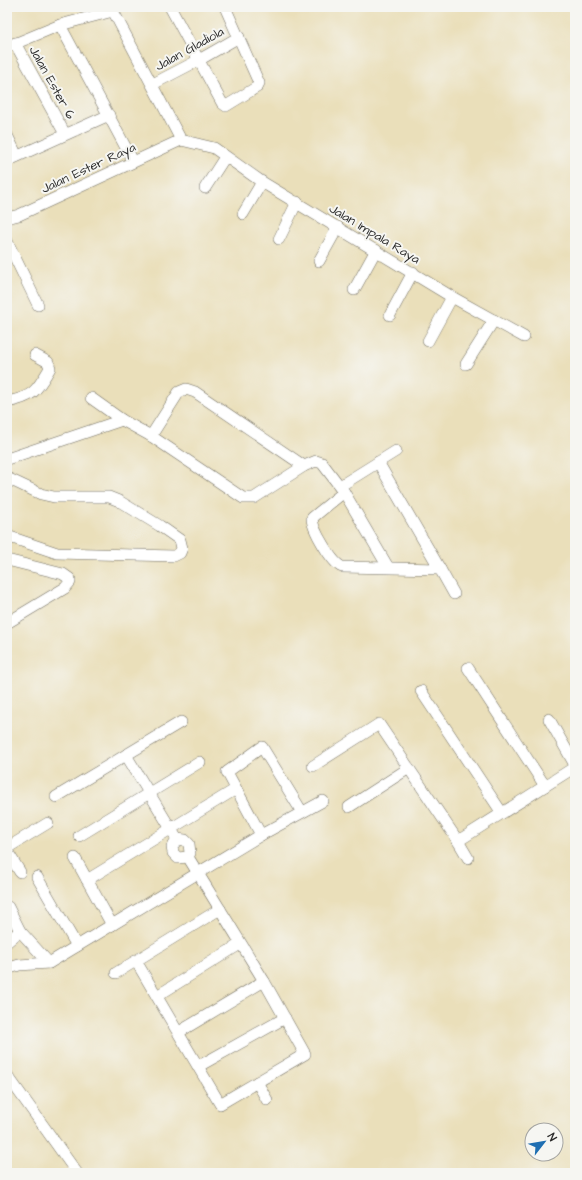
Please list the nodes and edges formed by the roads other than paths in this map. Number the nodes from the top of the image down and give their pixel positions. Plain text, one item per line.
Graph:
1 (170, 7) edge
2 (225, 7) edge
3 (112, 9) edge
4 (60, 25) junction
5 (239, 37) junction
6 (11, 45) edge
7 (199, 60) junction
8 (152, 84) junction
9 (109, 115) junction
10 (65, 134) junction
11 (7, 136) edge
12 (181, 140) junction
13 (17, 156) junction
14 (225, 157) junction
15 (7, 161) edge
16 (133, 161) junction
17 (262, 182) junction
18 (204, 188) dead end
19 (297, 202) junction
20 (243, 214) dead end
21 (7, 218) edge
22 (338, 226) junction
23 (279, 239) dead end
24 (7, 241) edge
25 (376, 250) junction
26 (319, 261) dead end
27 (413, 272) junction
28 (354, 290) dead end
29 (452, 297) junction
30 (38, 305) dead end
31 (390, 315) dead end
32 (494, 320) junction
33 (524, 337) dead end
34 (428, 341) dead end
35 (35, 355) dead end
36 (466, 364) dead end
37 (91, 398) dead end
38 (7, 402) edge
39 (122, 420) junction
40 (151, 436) junction
41 (396, 452) dead end
42 (7, 459) edge
43 (378, 462) junction
44 (304, 466) junction
45 (7, 478) edge
46 (342, 489) junction
47 (7, 536) edge
48 (7, 560) edge
49 (388, 567) junction
50 (440, 569) junction
51 (454, 594) dead end
52 (10, 618) edge
53 (468, 668) dead end
54 (422, 691) dead end
55 (549, 719) dead end
56 (180, 722) dead end
57 (126, 755) junction
58 (200, 762) dead end
59 (313, 766) dead end
60 (575, 766) edge
61 (409, 768) junction
62 (545, 786) junction
63 (236, 789) junction
64 (150, 792) junction
65 (56, 797) dead end
66 (323, 801) dead end
67 (349, 807) dead end
68 (302, 812) junction
69 (502, 813) junction
70 (48, 823) dead end
71 (174, 834) junction
72 (261, 835) junction
73 (79, 836) dead end
74 (458, 841) junction
75 (7, 850) edge
76 (75, 858) dead end
77 (468, 858) dead end
78 (20, 872) dead end
79 (198, 873) junction
80 (37, 877) dead end
81 (87, 880) junction
82 (8, 908) edge
83 (220, 909) junction
84 (112, 925) junction
85 (20, 932) junction
86 (7, 942) edge
87 (240, 944) junction
88 (77, 946) junction
89 (136, 961) junction
90 (49, 963) junction
91 (7, 969) edge
92 (116, 973) dead end
93 (264, 981) junction
94 (157, 996) junction
95 (285, 1018) junction
96 (179, 1032) junction
97 (199, 1066) junction
98 (7, 1075) edge
99 (258, 1082) junction
100 (267, 1100) dead end
101 (77, 1173) edge

1 - 7 street
2 - 5 street
3 - 4 street
3 - 8 street
4 - 6 street
4 - 9 street
5 - 7 street, Jalan Gladiola
5 - 7 street
6 - 10 street, Jalan Ester 6
7 - 8 street, Jalan Gladiola
8 - 12 street
9 - 10 street
9 - 16 street
10 - 13 street
11 - 13 street
12 - 14 street, Jalan Impala Raya
12 - 16 street, Jalan Ester Raya
13 - 15 street
14 - 17 street, Jalan Impala Raya
14 - 18 street
16 - 21 street, Jalan Ester Raya
17 - 19 street, Jalan Impala Raya
17 - 20 street
19 - 22 street, Jalan Impala Raya
19 - 23 street
22 - 25 street, Jalan Impala Raya
22 - 26 street
24 - 30 street
25 - 27 street, Jalan Impala Raya
25 - 28 street
27 - 29 street, Jalan Impala Raya
27 - 31 street
29 - 32 street, Jalan Impala Raya
29 - 34 street
32 - 33 street, Jalan Impala Raya
32 - 36 street
35 - 38 street
37 - 39 street
39 - 40 street
39 - 42 street
40 - 44 street
40 - 44 street
41 - 43 street
43 - 46 street
43 - 50 street
44 - 46 street
45 - 47 street
46 - 49 street
46 - 49 street
48 - 52 street
49 - 50 street
50 - 51 street
53 - 62 street
54 - 69 street
55 - 60 street
56 - 57 street
57 - 64 street
57 - 65 street
58 - 64 street
59 - 61 street
60 - 62 street
61 - 67 street
61 - 74 street
62 - 69 street
63 - 68 street
63 - 71 street
63 - 72 street
64 - 71 street
64 - 73 street
66 - 68 street
68 - 72 street
69 - 74 street
70 - 75 street
71 - 79 street
71 - 81 street
72 - 79 street
74 - 77 street
75 - 78 street
76 - 81 street
79 - 83 street
79 - 84 street
80 - 88 street
81 - 84 street
82 - 85 street
83 - 87 street
83 - 89 street
84 - 88 street
85 - 86 street
85 - 90 street
87 - 93 street
87 - 94 street
88 - 90 street
89 - 92 street
89 - 94 street
90 - 91 street
93 - 95 street
93 - 96 street
94 - 96 street
95 - 97 street
95 - 99 street
96 - 97 street
97 - 99 street
98 - 101 street
99 - 100 street

